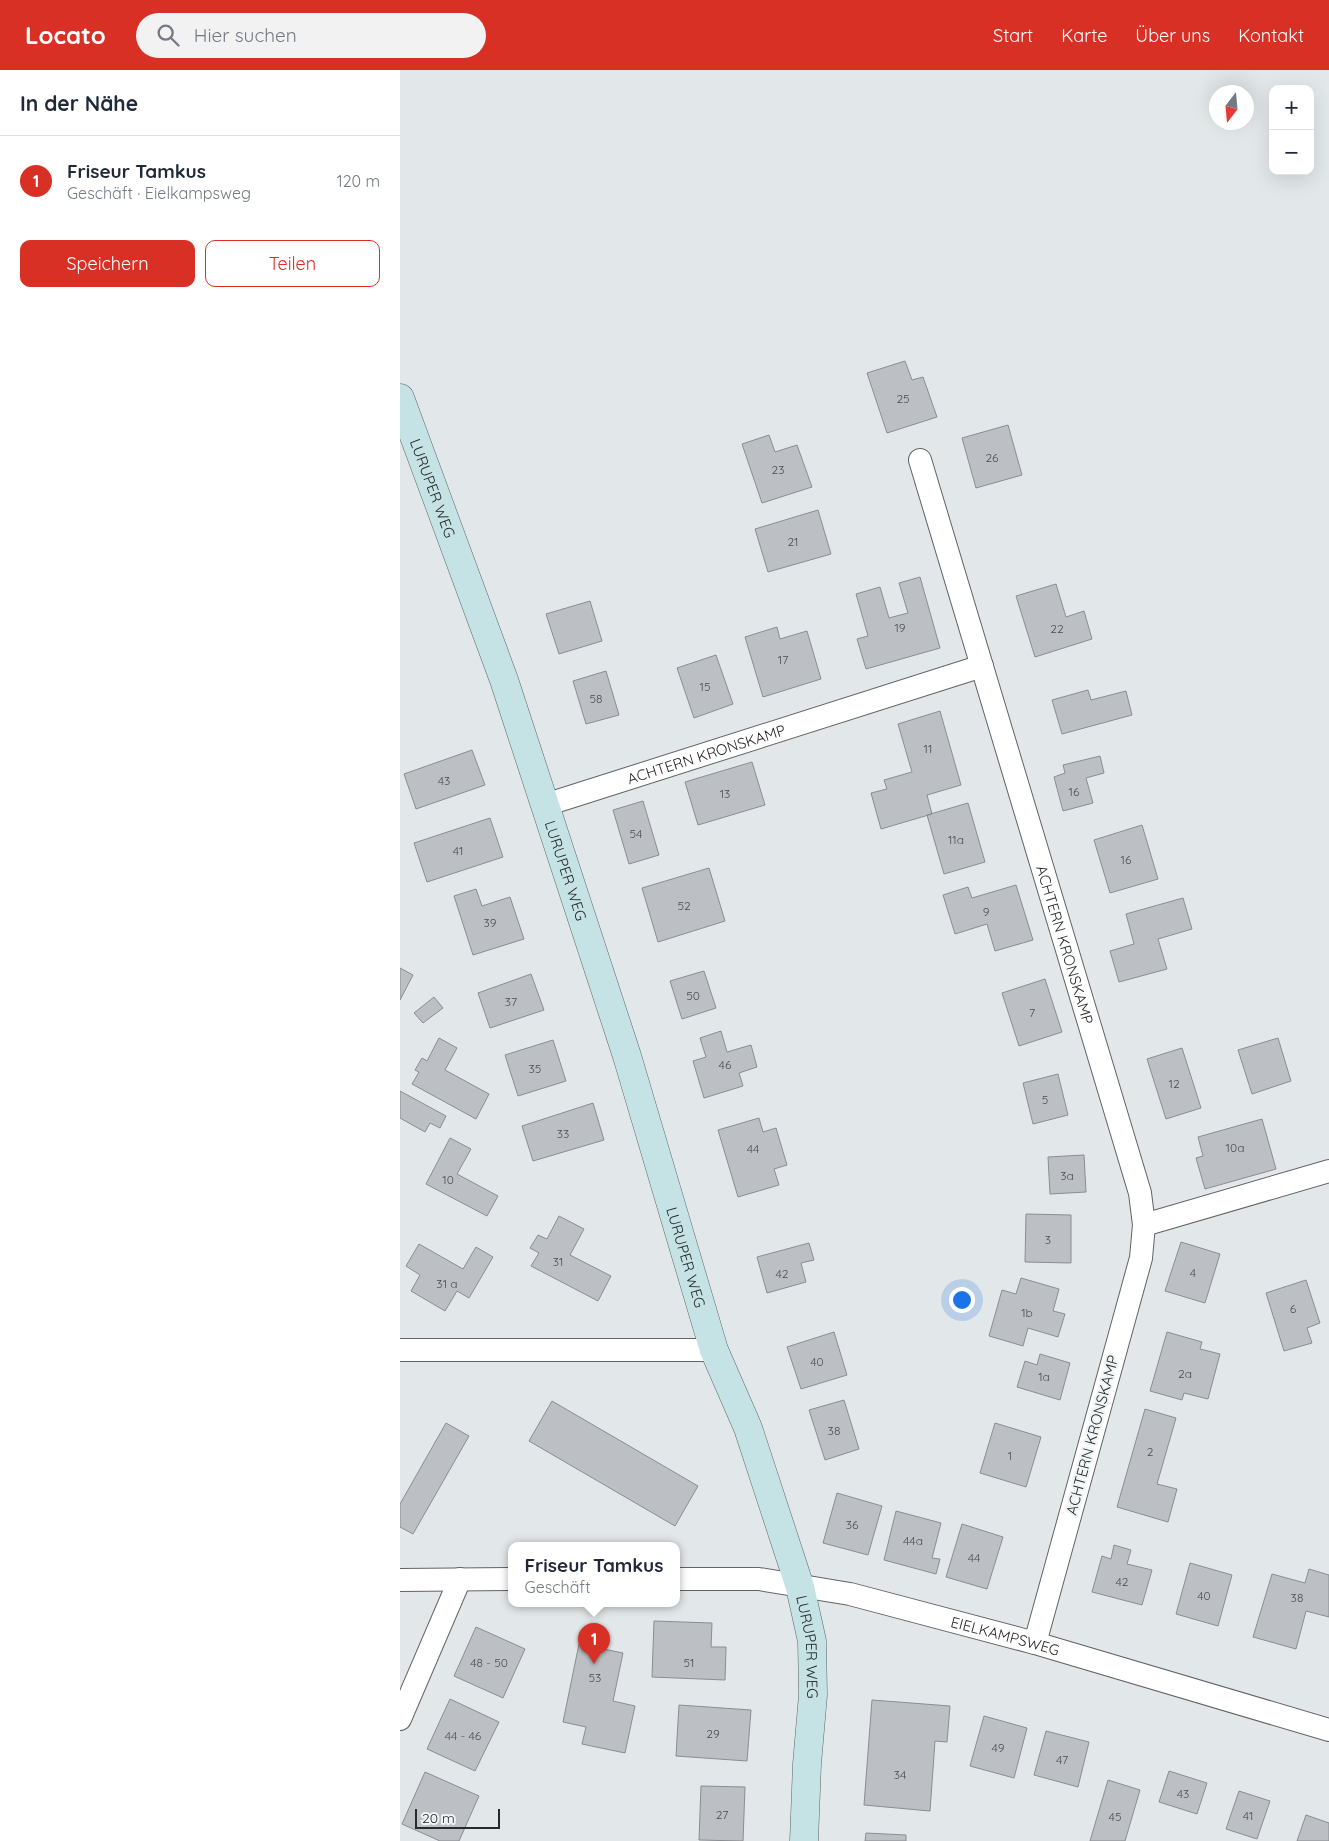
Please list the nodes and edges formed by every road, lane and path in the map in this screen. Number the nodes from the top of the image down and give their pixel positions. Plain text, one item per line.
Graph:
1 (400, 398) edge
2 (920, 460) dead end
3 (982, 666) junction
4 (545, 805) junction
5 (1329, 1171) edge
6 (1144, 1225) junction
7 (400, 1350) edge
8 (714, 1350) junction
9 (460, 1579) junction
10 (508, 1579) edge
11 (680, 1579) edge
12 (400, 1580) edge
13 (800, 1586) junction
14 (1035, 1644) junction
15 (400, 1719) edge
16 (1329, 1730) edge
17 (804, 1841) edge

1 - 4 street, LURUPER WEG
2 - 3 street, ACHTERN KRONSKAMP
3 - 4 street, ACHTERN KRONSKAMP
3 - 6 street, ACHTERN KRONSKAMP
4 - 8 street, LURUPER WEG
5 - 6 street
6 - 14 street, ACHTERN KRONSKAMP
7 - 8 street
8 - 13 street, LURUPER WEG
9 - 10 street
9 - 12 street
9 - 15 street
11 - 13 street, EIELKAMPSWEG
13 - 14 street, EIELKAMPSWEG
13 - 17 street, LURUPER WEG
14 - 16 street, EIELKAMPSWEG

